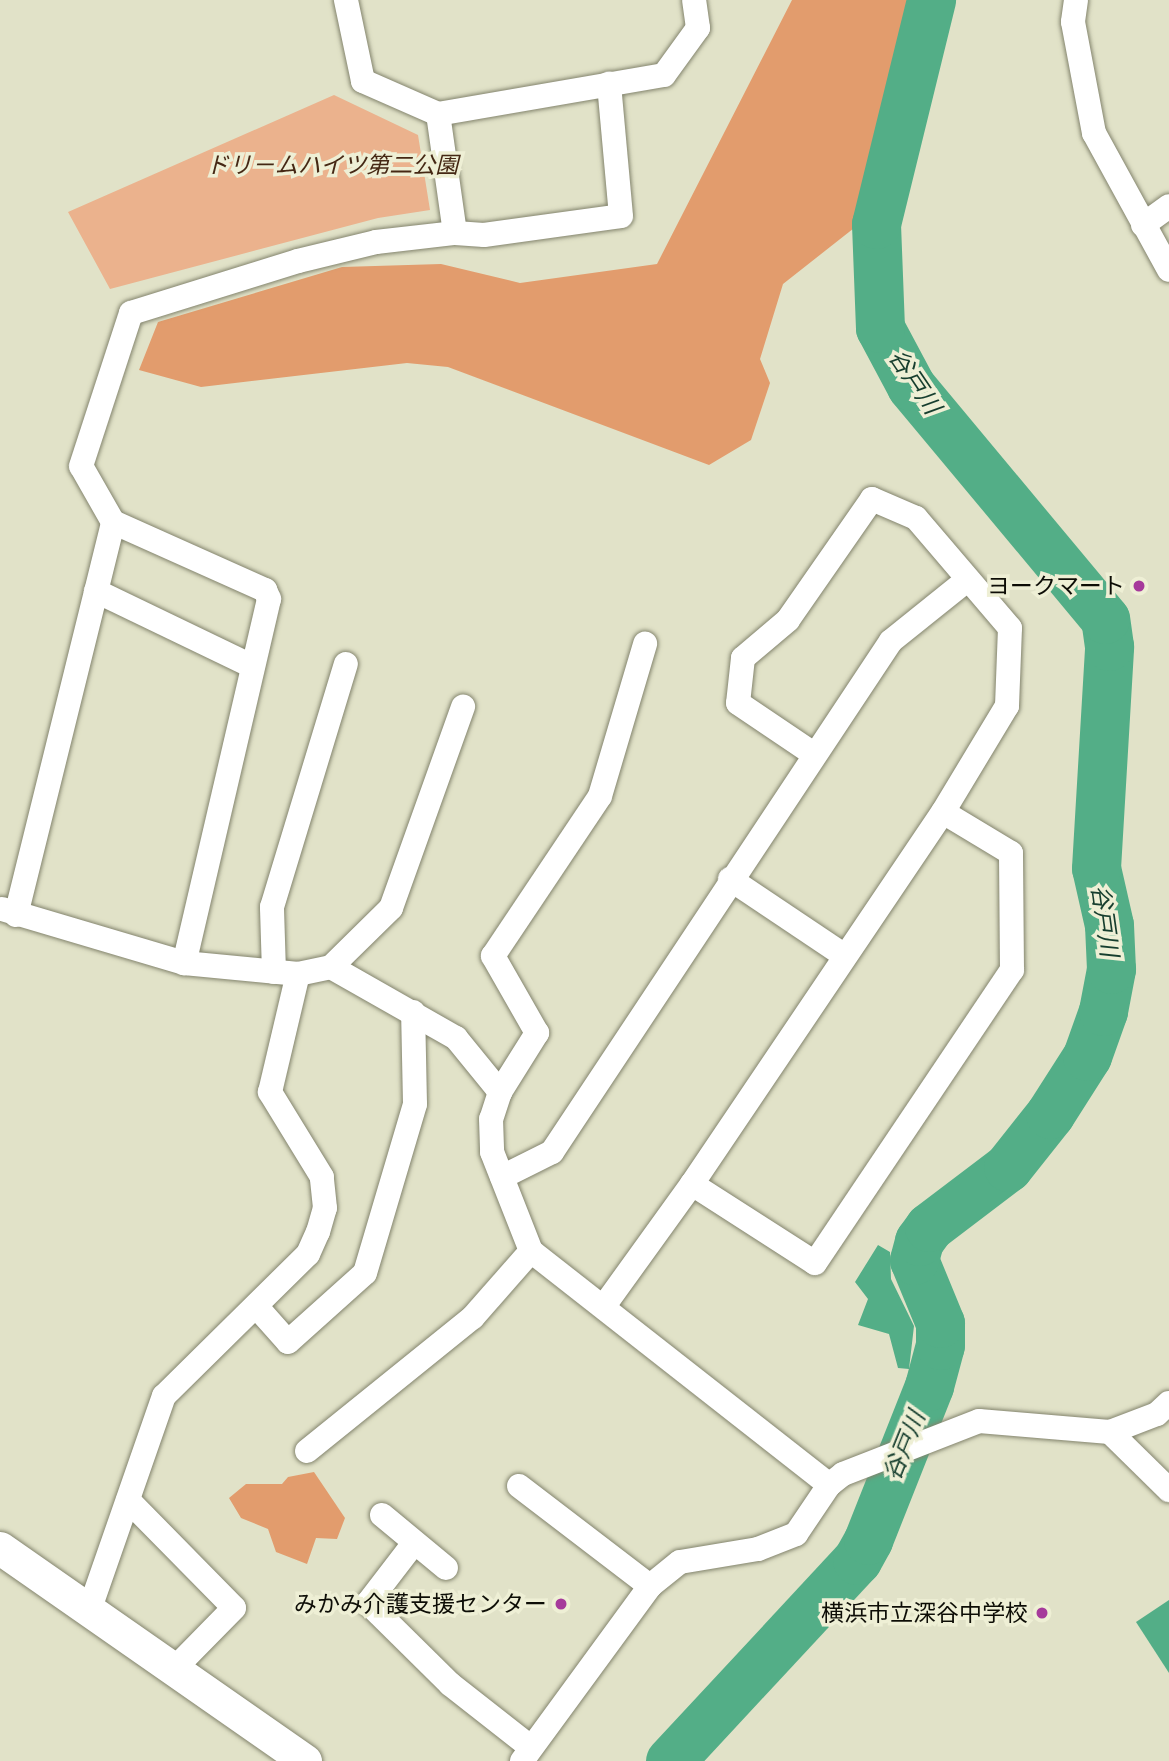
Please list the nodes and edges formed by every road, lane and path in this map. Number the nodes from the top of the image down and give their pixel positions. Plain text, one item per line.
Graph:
1 (346, 0) edge
2 (694, 0) edge
3 (1076, 0) edge
4 (609, 85) junction
5 (438, 114) junction
6 (1169, 206) edge
7 (1143, 225) junction
8 (455, 233) junction
9 (1169, 270) edge
10 (113, 522) junction
11 (966, 580) junction
12 (96, 591) junction
13 (645, 644) dead end
14 (346, 664) dead end
15 (252, 666) junction
16 (463, 707) dead end
17 (812, 753) junction
18 (943, 811) junction
19 (730, 879) junction
20 (8, 912) edge
21 (845, 956) junction
22 (184, 963) junction
23 (331, 967) junction
24 (286, 973) junction
25 (413, 1012) junction
26 (500, 1092) junction
27 (502, 1177) junction
28 (692, 1184) junction
29 (530, 1251) junction
30 (256, 1306) junction
31 (604, 1306) junction
32 (1169, 1403) edge
33 (1110, 1432) junction
34 (307, 1451) dead end
35 (829, 1485) junction
36 (519, 1486) dead end
37 (1169, 1490) edge
38 (128, 1500) junction
39 (382, 1515) dead end
40 (414, 1542) junction
41 (0, 1548) edge
42 (446, 1568) dead end
43 (650, 1586) junction
44 (89, 1611) junction
45 (173, 1670) junction
46 (526, 1754) edge
47 (305, 1761) edge

1 - 5 street
2 - 4 street
3 - 7 street
4 - 5 street
4 - 8 street
5 - 8 street
6 - 7 street
7 - 9 street
8 - 10 street
10 - 12 street
10 - 15 street
11 - 17 street
11 - 17 street
11 - 18 street
12 - 15 street
12 - 20 street
13 - 26 street
14 - 24 street
15 - 22 street
16 - 23 street
17 - 19 street
18 - 21 street
18 - 28 street
19 - 21 street
19 - 27 street
20 - 22 street
21 - 28 street
22 - 24 street
23 - 24 street
23 - 25 street
24 - 30 street
25 - 26 street
25 - 30 street
26 - 27 street
27 - 29 street
28 - 31 street
29 - 31 street
29 - 34 street
30 - 38 street
31 - 35 street
32 - 33 street
33 - 35 street
33 - 37 street
35 - 43 street
36 - 43 street
38 - 44 street
38 - 45 street
39 - 40 street
40 - 42 street
40 - 46 street
41 - 44 street
43 - 46 street
44 - 45 street
45 - 47 street

